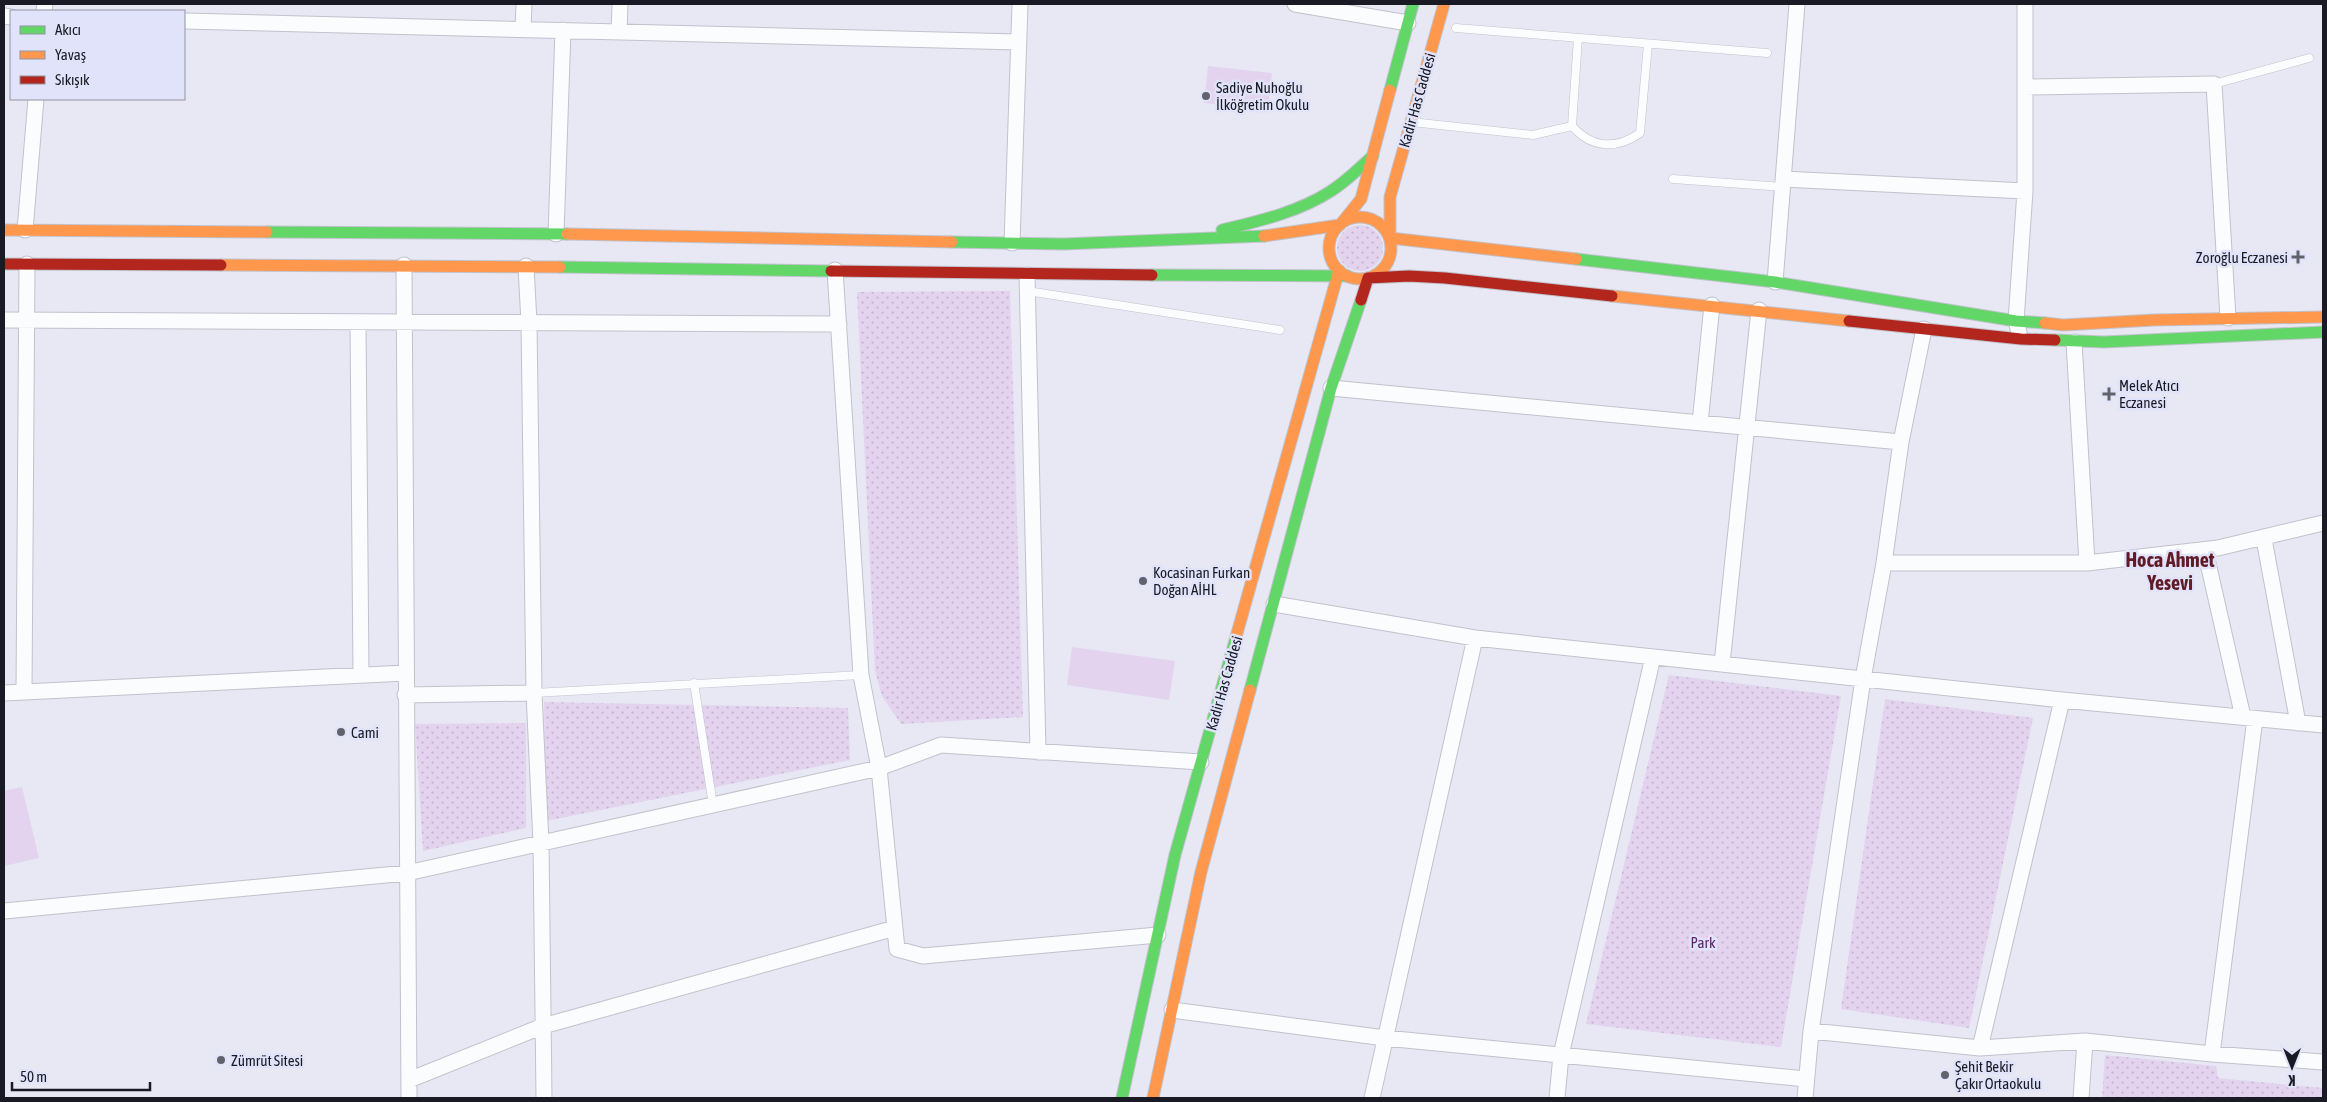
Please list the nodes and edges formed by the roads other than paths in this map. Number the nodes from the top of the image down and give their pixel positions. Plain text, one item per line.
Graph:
1 (524, 4) edge
2 (620, 4) edge
3 (1020, 4) edge
4 (1295, 4) edge
5 (1413, 4) edge
6 (1444, 4) edge
7 (1797, 4) edge
8 (2025, 4) edge
9 (185, 21) edge
10 (1408, 22) junction
11 (1456, 28) dead end
12 (522, 29) junction
13 (563, 30) junction
14 (619, 32) junction
15 (1578, 38) junction
16 (1018, 42) junction
17 (1648, 44) junction
18 (1768, 53) dead end
19 (2309, 58) dead end
20 (2214, 84) junction
21 (2026, 87) junction
22 (36, 100) edge
23 (1411, 122) junction
24 (1572, 126) junction
25 (1373, 156) junction
26 (1672, 179) dead end
27 (1783, 183) junction
28 (2025, 191) junction
29 (1340, 224) junction
30 (4, 230) edge
31 (25, 230) junction
32 (556, 234) junction
33 (1390, 238) junction
34 (1175, 240) junction
35 (1012, 243) junction
36 (4, 264) edge
37 (27, 264) junction
38 (404, 266) junction
39 (526, 266) junction
40 (835, 270) junction
41 (1341, 274) junction
42 (1027, 275) junction
43 (1368, 278) junction
44 (1775, 282) junction
45 (1027, 291) junction
46 (1712, 305) junction
47 (1759, 310) junction
48 (2323, 317) edge
49 (2228, 318) junction
50 (4, 320) edge
51 (27, 320) junction
52 (2016, 321) junction
53 (358, 322) junction
54 (403, 322) junction
55 (529, 323) junction
56 (839, 324) junction
57 (1924, 329) junction
58 (1280, 330) dead end
59 (2323, 332) edge
60 (2021, 339) junction
61 (2074, 342) junction
62 (1331, 388) junction
63 (1700, 423) junction
64 (1747, 427) junction
65 (1901, 442) junction
66 (2323, 523) edge
67 (2264, 539) junction
68 (2205, 550) junction
69 (1884, 563) junction
70 (2087, 563) junction
71 (1274, 604) junction
72 (1475, 638) junction
73 (1653, 656) junction
74 (1722, 664) junction
75 (406, 673) junction
76 (361, 676) junction
77 (861, 676) junction
78 (1863, 679) junction
79 (694, 683) junction
80 (24, 692) junction
81 (4, 693) edge
82 (534, 693) junction
83 (405, 695) junction
84 (2062, 700) junction
85 (2249, 718) junction
86 (2298, 722) junction
87 (2323, 725) edge
88 (1038, 752) junction
89 (1202, 762) junction
90 (879, 768) junction
91 (714, 805) junction
92 (541, 843) junction
93 (407, 873) junction
94 (4, 911) edge
95 (895, 928) junction
96 (1158, 935) junction
97 (1172, 1010) junction
98 (543, 1026) junction
99 (1811, 1031) junction
100 (1385, 1038) junction
101 (2085, 1041) junction
102 (1980, 1048) junction
103 (2212, 1054) junction
104 (1561, 1055) junction
105 (2323, 1062) edge
106 (1806, 1079) junction
107 (409, 1080) junction
108 (409, 1098) edge
109 (544, 1098) edge
110 (1122, 1098) edge
111 (1153, 1098) edge
112 (1372, 1098) edge
113 (1557, 1098) edge
114 (1805, 1098) edge
115 (2081, 1098) edge

1 - 12 street
2 - 14 street
3 - 16 street
4 - 10 street
5 - 10 street, Kadir Has Caddesi
6 - 23 street, Kadir Has Caddesi
7 - 27 street
8 - 21 street
9 - 12 street
10 - 25 street, Kadir Has Caddesi
11 - 15 lane
12 - 13 street
13 - 14 street
13 - 32 street
14 - 16 street
15 - 17 lane
15 - 24 lane
16 - 35 street
17 - 18 lane
17 - 24 lane
19 - 20 lane
20 - 21 street
20 - 49 street
21 - 28 street
22 - 31 street
23 - 24 lane
23 - 33 street, Kadir Has Caddesi
25 - 29 street, Kadir Has Caddesi
25 - 34 street
26 - 27 lane
27 - 28 street
27 - 44 street
28 - 52 street
29 - 33 street
29 - 34 street
29 - 41 street
30 - 31 street
31 - 32 street
32 - 35 street
33 - 43 street
33 - 44 street
34 - 35 street
36 - 37 street
37 - 38 street
37 - 51 street
38 - 39 street
38 - 54 street
39 - 40 street
39 - 55 street
40 - 42 street
40 - 56 street
41 - 42 street
41 - 43 street
41 - 89 street, Kadir Has Caddesi
42 - 45 street
43 - 46 street
43 - 62 street, Kadir Has Caddesi
44 - 52 street
45 - 58 lane
45 - 88 street
46 - 47 street
46 - 63 street
47 - 57 street
47 - 64 street
48 - 49 street
49 - 52 street
50 - 51 street
51 - 53 street
51 - 80 street
52 - 60 street
53 - 54 street
53 - 76 street
54 - 55 street
54 - 75 street
55 - 56 street
55 - 82 street
56 - 77 street
57 - 60 street
57 - 65 street
59 - 61 street
60 - 61 street
61 - 70 street
62 - 63 street
62 - 71 street, Kadir Has Caddesi
63 - 64 street
64 - 65 street
64 - 74 street
65 - 69 street
66 - 67 street
67 - 68 street
67 - 86 street
68 - 70 street
68 - 85 street
69 - 70 street
69 - 78 street
71 - 72 street
71 - 97 street, Kadir Has Caddesi
72 - 73 street
72 - 100 street
73 - 74 street
73 - 104 street
74 - 78 street
75 - 76 street
75 - 83 street
76 - 80 street
77 - 79 lane
77 - 90 street
78 - 84 street
78 - 99 street
79 - 82 lane
79 - 91 lane
80 - 81 street
82 - 83 street
82 - 92 street
83 - 93 street
84 - 85 street
84 - 102 street
85 - 86 street
85 - 103 street
86 - 87 street
88 - 89 street
88 - 90 street
89 - 96 street, Kadir Has Caddesi
90 - 91 street
90 - 95 street
91 - 92 street
92 - 93 street
92 - 98 street
93 - 94 street
93 - 107 street
95 - 96 street
95 - 98 street
96 - 110 street, Kadir Has Caddesi
97 - 100 street
97 - 111 street, Kadir Has Caddesi
98 - 107 street
98 - 109 street
99 - 102 street
99 - 106 street
100 - 104 street
100 - 112 street
101 - 102 street
101 - 103 street
101 - 115 street
103 - 105 street
104 - 106 street
104 - 113 street
106 - 114 street
107 - 108 street

